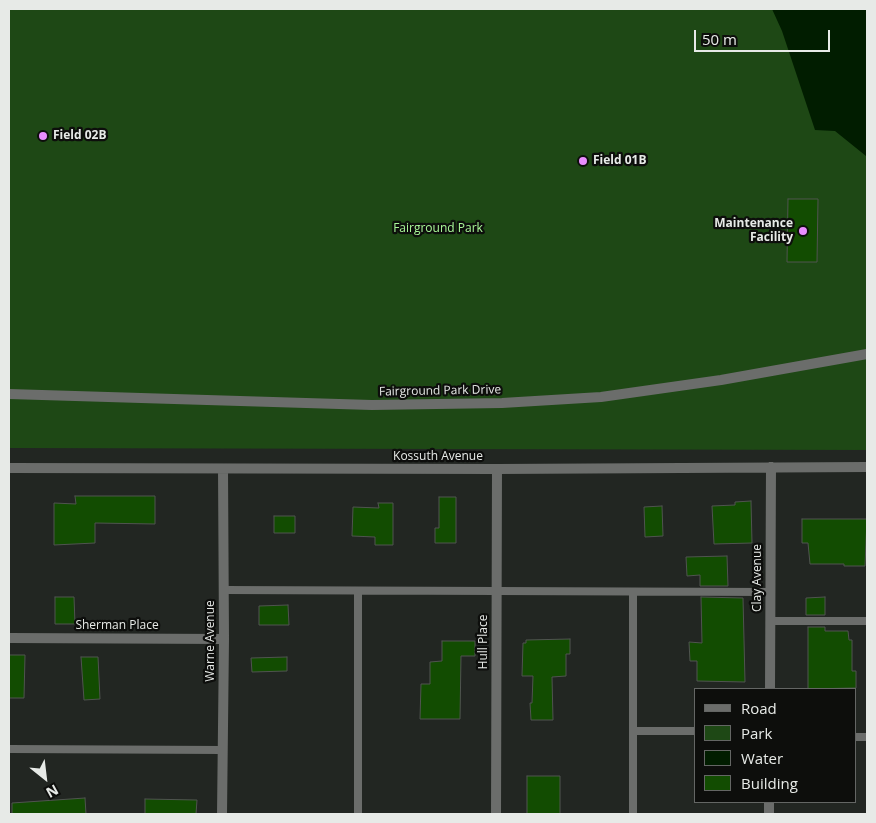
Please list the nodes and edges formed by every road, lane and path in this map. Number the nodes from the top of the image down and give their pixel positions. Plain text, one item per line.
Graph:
1 (867, 354) edge
2 (9, 394) edge
3 (771, 467) junction
4 (867, 467) edge
5 (9, 468) edge
6 (223, 469) junction
7 (497, 469) junction
8 (224, 590) junction
9 (358, 591) junction
10 (497, 592) junction
11 (633, 592) junction
12 (769, 592) junction
13 (771, 621) junction
14 (867, 621) edge
15 (9, 638) edge
16 (224, 639) junction
17 (770, 688) edge
18 (633, 731) junction
19 (694, 731) edge
20 (9, 750) edge
21 (223, 750) junction
22 (222, 814) edge
23 (358, 814) edge
24 (496, 814) edge
25 (633, 814) edge

1 - 2 street, Fairground Park Drive
3 - 4 street, Kossuth Avenue
3 - 7 street, Kossuth Avenue
3 - 12 street, Clay Avenue
5 - 6 street, Kossuth Avenue
6 - 7 street, Kossuth Avenue
6 - 8 street, Warne Avenue
7 - 10 street, Hull Place
8 - 9 lane
8 - 16 street, Warne Avenue
9 - 10 lane
9 - 23 lane
10 - 11 lane
10 - 24 street, Hull Place
11 - 12 lane
11 - 18 lane
12 - 13 street, Clay Avenue
13 - 14 lane
13 - 17 street, Clay Avenue
15 - 16 street, Sherman Place
16 - 21 street, Warne Avenue
18 - 19 lane
18 - 25 lane
20 - 21 lane
21 - 22 street, Warne Avenue

